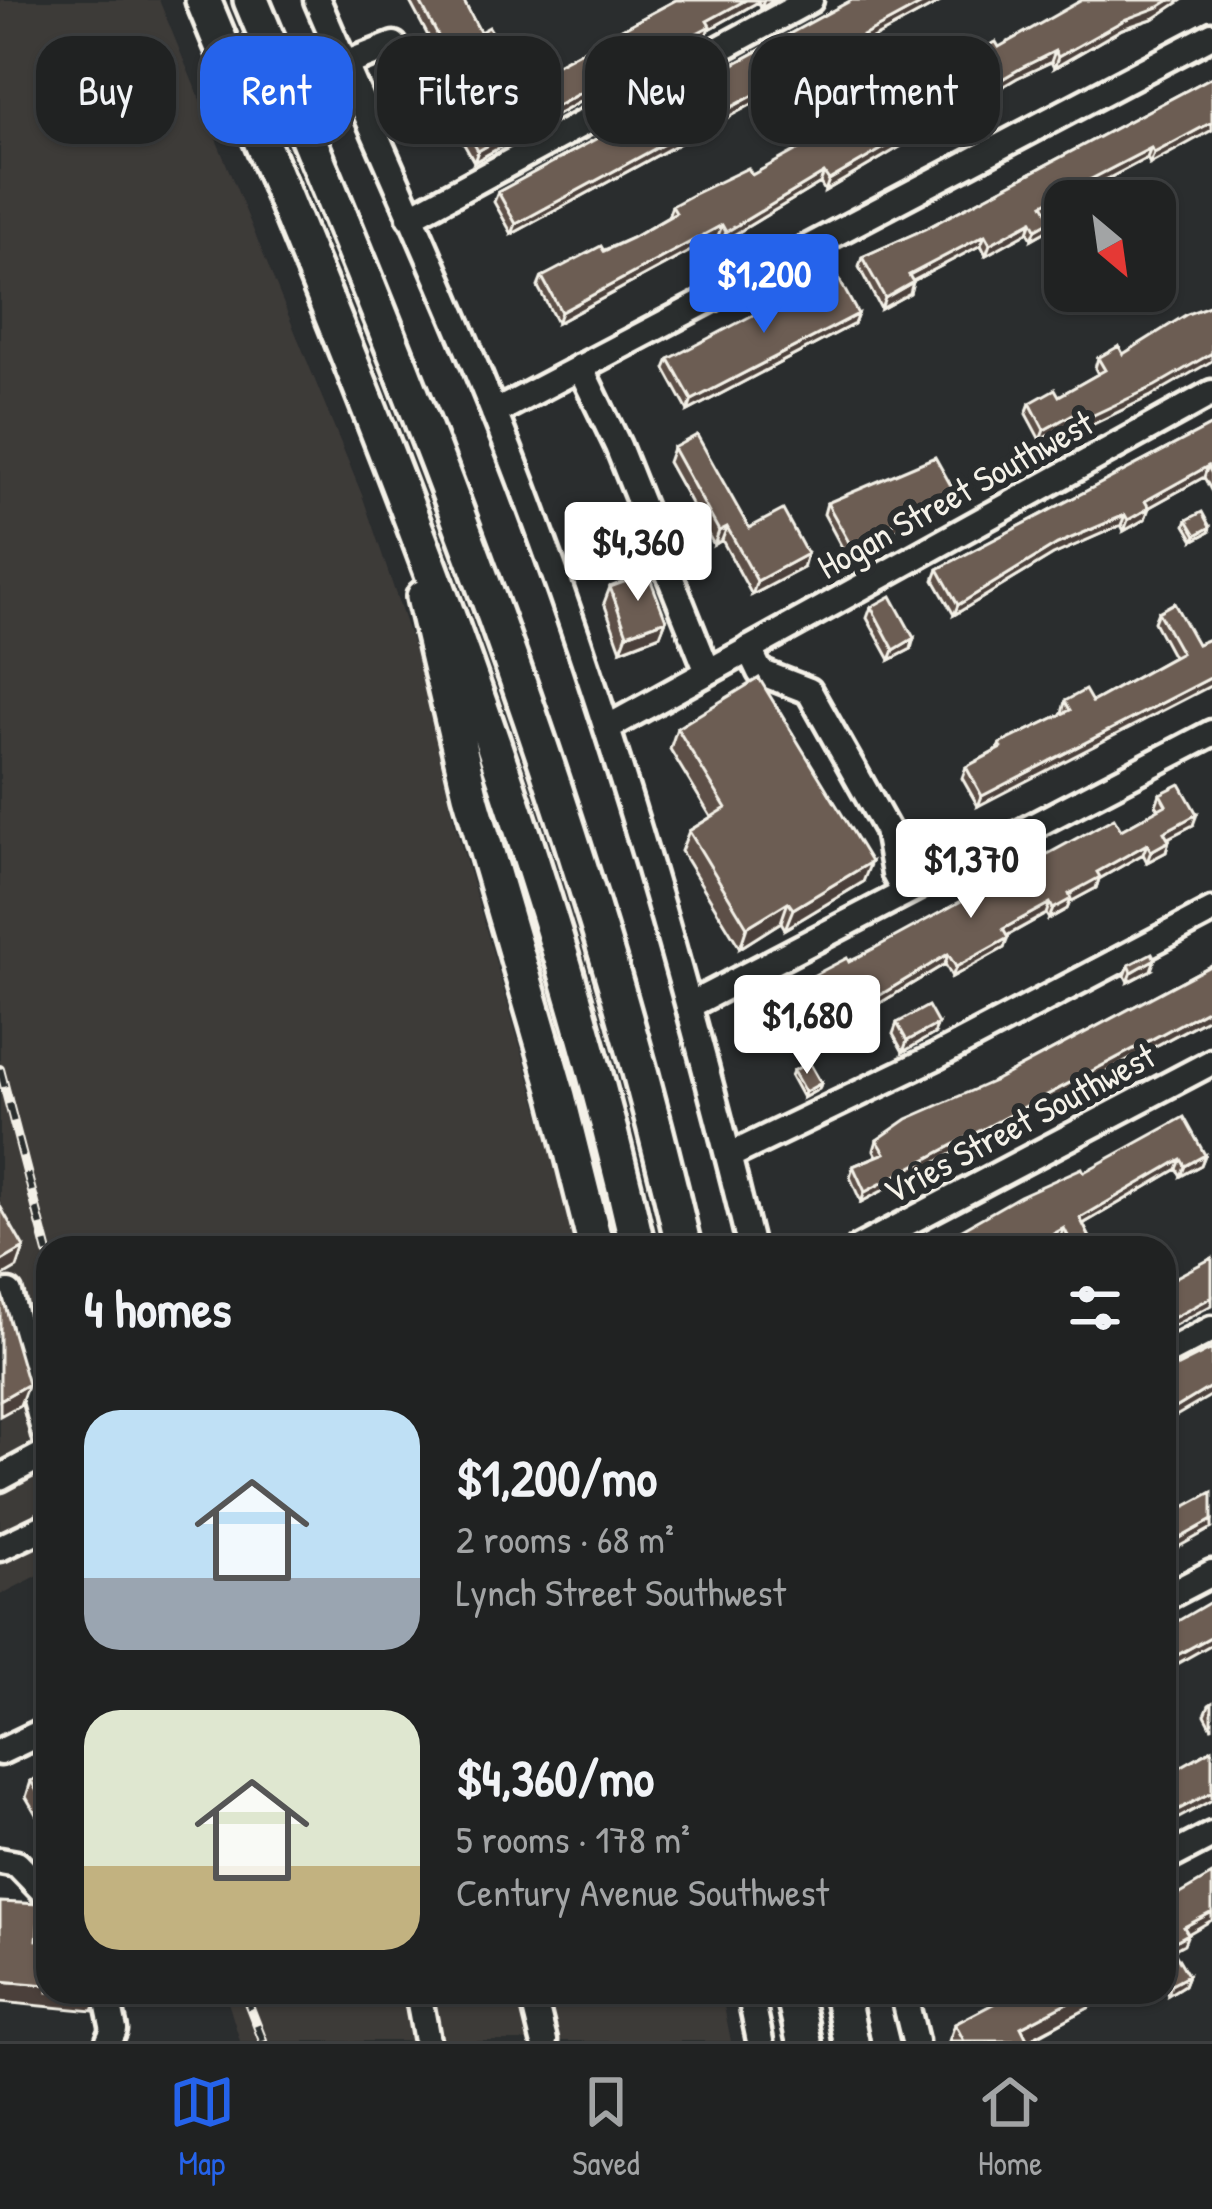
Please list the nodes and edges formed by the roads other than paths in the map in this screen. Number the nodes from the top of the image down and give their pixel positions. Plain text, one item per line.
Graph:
1 (203, 0) edge
2 (251, 0) edge
3 (317, 0) edge
4 (810, 0) edge
5 (1212, 35) edge
6 (332, 36) edge
7 (353, 85) edge
8 (410, 217) junction
9 (580, 367) junction
10 (1212, 392) edge
11 (494, 412) junction
12 (391, 461) junction
13 (749, 649) junction
14 (708, 672) junction
15 (607, 728) junction
16 (1212, 733) edge
17 (905, 893) junction
18 (1212, 911) edge
19 (692, 1004) junction
20 (1212, 1062) edge
21 (729, 1156) junction
22 (593, 1236) edge
23 (635, 1236) edge
24 (682, 1236) edge
25 (748, 1236) edge
26 (882, 1236) edge
27 (9, 1293) dead end
28 (1212, 1329) edge
29 (1176, 1348) edge
30 (36, 1401) edge
31 (36, 1456) edge
32 (0, 1478) edge
33 (36, 1531) edge
34 (0, 1548) edge
35 (1212, 1573) edge
36 (1176, 1592) edge
37 (36, 1735) edge
38 (0, 1752) edge
39 (1212, 1835) edge
40 (1176, 1854) edge
41 (0, 1861) edge
42 (36, 1884) edge
43 (109, 2004) edge
44 (420, 2004) edge
45 (535, 2004) edge
46 (752, 2004) edge
47 (796, 2004) edge
48 (843, 2004) edge
49 (912, 2004) edge
50 (110, 2041) edge
51 (427, 2041) edge
52 (544, 2041) edge
53 (760, 2041) edge
54 (804, 2041) edge
55 (851, 2041) edge
56 (915, 2041) edge

1 - 12 highway
2 - 24 highway
3 - 6 street
4 - 8 street
5 - 9 street
7 - 8 street
8 - 11 street
9 - 11 street
9 - 14 street
10 - 13 street, Hogan Street Southwest
11 - 15 street
12 - 22 highway
12 - 23 highway
13 - 14 street, Hogan Street Southwest
13 - 17 street
14 - 15 street, Hogan Street Southwest
15 - 19 street
16 - 17 street
17 - 19 street
18 - 21 street
19 - 21 street
20 - 26 street, Vries Street Southwest
21 - 25 street
27 - 30 street
28 - 29 street
31 - 32 street
33 - 34 street
35 - 36 street
37 - 38 street
39 - 40 street
41 - 42 street
43 - 50 street
44 - 51 street
45 - 52 street
46 - 53 street
47 - 54 highway
48 - 55 highway
49 - 56 street

